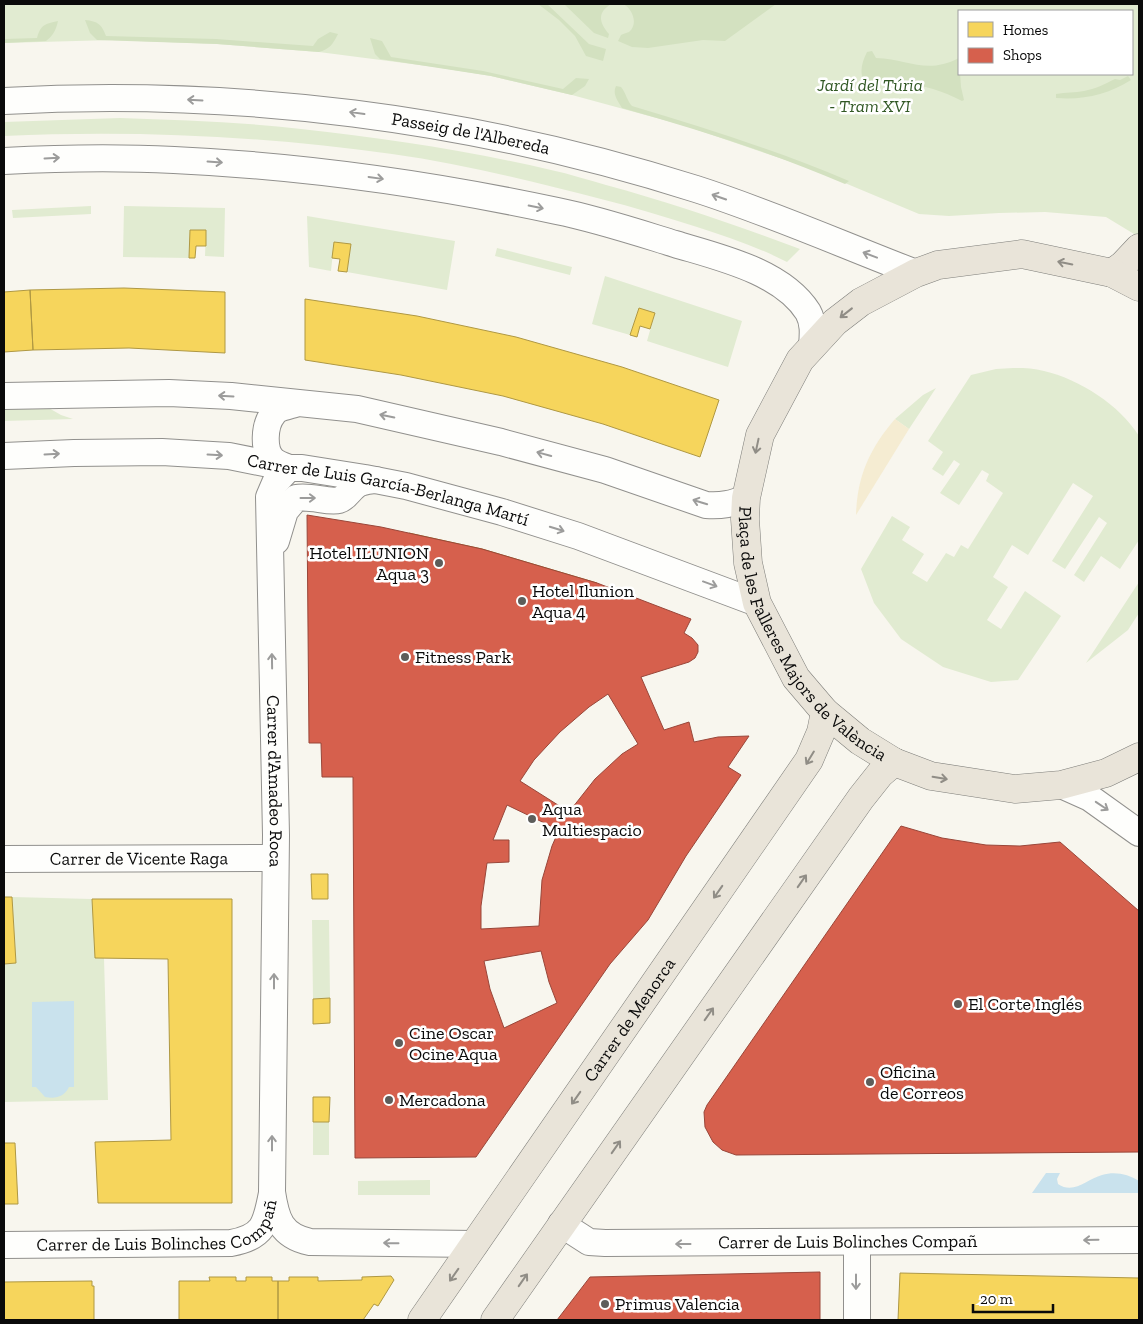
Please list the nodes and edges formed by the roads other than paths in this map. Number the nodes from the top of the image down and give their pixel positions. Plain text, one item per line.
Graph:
1 (4, 101) edge
2 (4, 161) edge
3 (1139, 248) edge
4 (916, 272) junction
5 (1112, 273) junction
6 (1139, 286) edge
7 (812, 346) junction
8 (4, 396) edge
9 (295, 404) junction
10 (4, 456) edge
11 (289, 468) junction
12 (376, 480) junction
13 (746, 498) junction
14 (270, 564) junction
15 (758, 603) junction
16 (825, 712) junction
17 (1139, 757) edge
18 (894, 762) junction
19 (1061, 785) junction
20 (1139, 833) edge
21 (275, 858) junction
22 (4, 859) edge
23 (272, 1192) junction
24 (561, 1224) junction
25 (1139, 1240) edge
26 (856, 1243) junction
27 (475, 1244) junction
28 (4, 1245) edge
29 (422, 1320) edge
30 (495, 1320) edge
31 (857, 1320) edge

4 -> 1 street, Passeig de l'Albereda
2 -> 7 street
3 - 5 main road
5 -> 4 main road, Plaça de les Falleres Majors de València
4 -> 7 main road, Plaça de les Falleres Majors de València
5 - 6 main road, Plaça de les Falleres Majors de València
7 -> 13 main road, Plaça de les Falleres Majors de València
9 -> 8 street
9 - 11 street
13 -> 9 street
10 -> 11 street, Carrer de Luis García-Berlanga Martí
11 - 12 street, Carrer de Luis García-Berlanga Martí
11 - 14 street, Carrer d'Amadeo Roca
14 -> 12 street
12 -> 15 street, Carrer de Luis García-Berlanga Martí
13 - 15 main road, Plaça de les Falleres Majors de València
21 -> 14 street, Carrer d'Amadeo Roca
15 - 16 main road, Plaça de les Falleres Majors de València
16 - 18 main road, Plaça de les Falleres Majors de València
16 -> 27 main road, Carrer de Menorca
17 - 19 main road, Plaça de les Falleres Majors de València
18 -> 19 main road, Plaça de les Falleres Majors de València
24 -> 18 main road
19 -> 20 street
21 - 22 street, Carrer de Vicente Raga
23 -> 21 street, Carrer d'Amadeo Roca
27 -> 23 street, Carrer de Luis Bolinches Compañ
23 - 28 street, Carrer de Luis Bolinches Compañ
26 -> 24 street, Carrer de Luis Bolinches Compañ
30 -> 24 main road
25 -> 26 street, Carrer de Luis Bolinches Compañ
26 -> 31 street
27 -> 29 main road, Carrer de Menorca

